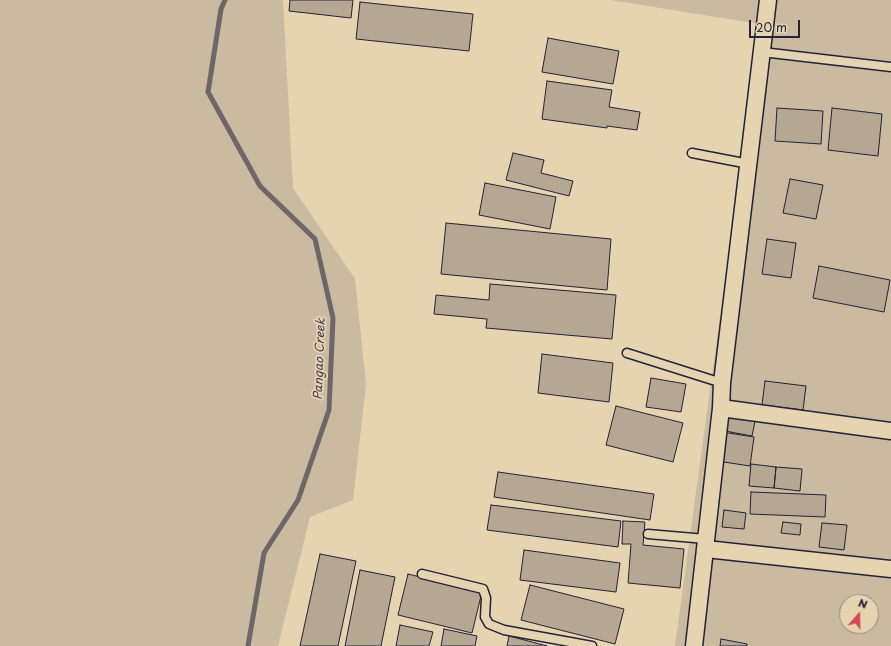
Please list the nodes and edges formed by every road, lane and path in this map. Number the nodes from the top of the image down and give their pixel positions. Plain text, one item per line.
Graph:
1 (768, 0) edge
2 (762, 52) junction
3 (891, 67) edge
4 (692, 153) dead end
5 (749, 164) junction
6 (627, 353) dead end
7 (722, 383) junction
8 (721, 408) junction
9 (891, 432) edge
10 (648, 534) dead end
11 (706, 544) junction
12 (891, 569) edge
13 (422, 574) dead end
14 (592, 646) edge
15 (694, 646) edge

1 - 2 street
2 - 3 lane
2 - 5 street
4 - 5 lane
5 - 7 street
6 - 7 lane
7 - 8 street
8 - 9 street
8 - 11 street
10 - 11 lane
11 - 12 street
11 - 15 street
13 - 14 lane

